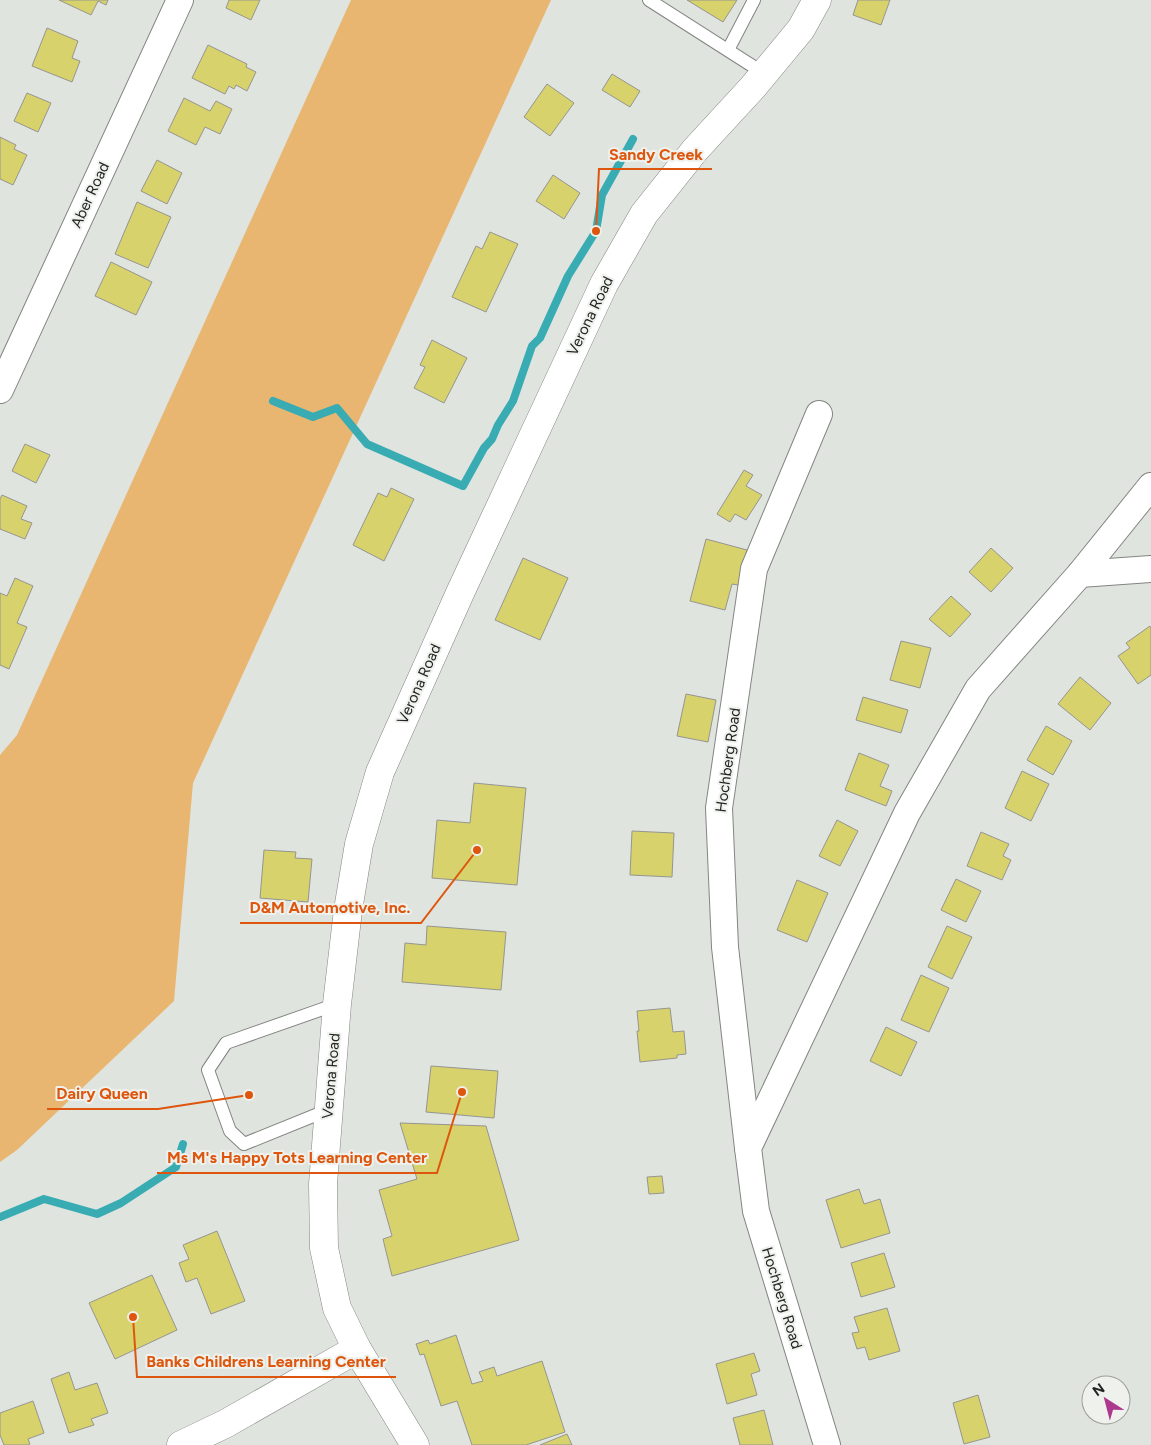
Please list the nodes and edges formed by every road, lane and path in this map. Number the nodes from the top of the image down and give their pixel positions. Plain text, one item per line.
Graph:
1 (180, 0) edge
2 (649, 0) edge
3 (754, 0) edge
4 (817, 0) edge
5 (728, 50) junction
6 (765, 74) junction
7 (0, 390) edge
8 (819, 414) dead end
9 (1151, 486) edge
10 (1151, 569) edge
11 (1080, 574) junction
12 (336, 1004) junction
13 (328, 1110) junction
14 (748, 1148) junction
15 (357, 1349) junction
16 (191, 1443) edge
17 (415, 1445) edge
18 (827, 1445) edge

1 - 7 street, Aber Road
2 - 5 lane
3 - 5 lane
4 - 6 main road, Verona Road
5 - 6 lane
6 - 12 main road, Verona Road
8 - 14 street, Hochberg Road
9 - 11 street
10 - 11 street
11 - 14 street
12 - 13 main road, Verona Road
12 - 13 lane
13 - 15 main road, Verona Road
14 - 18 street, Hochberg Road
15 - 16 main road
15 - 17 main road, Verona Road

